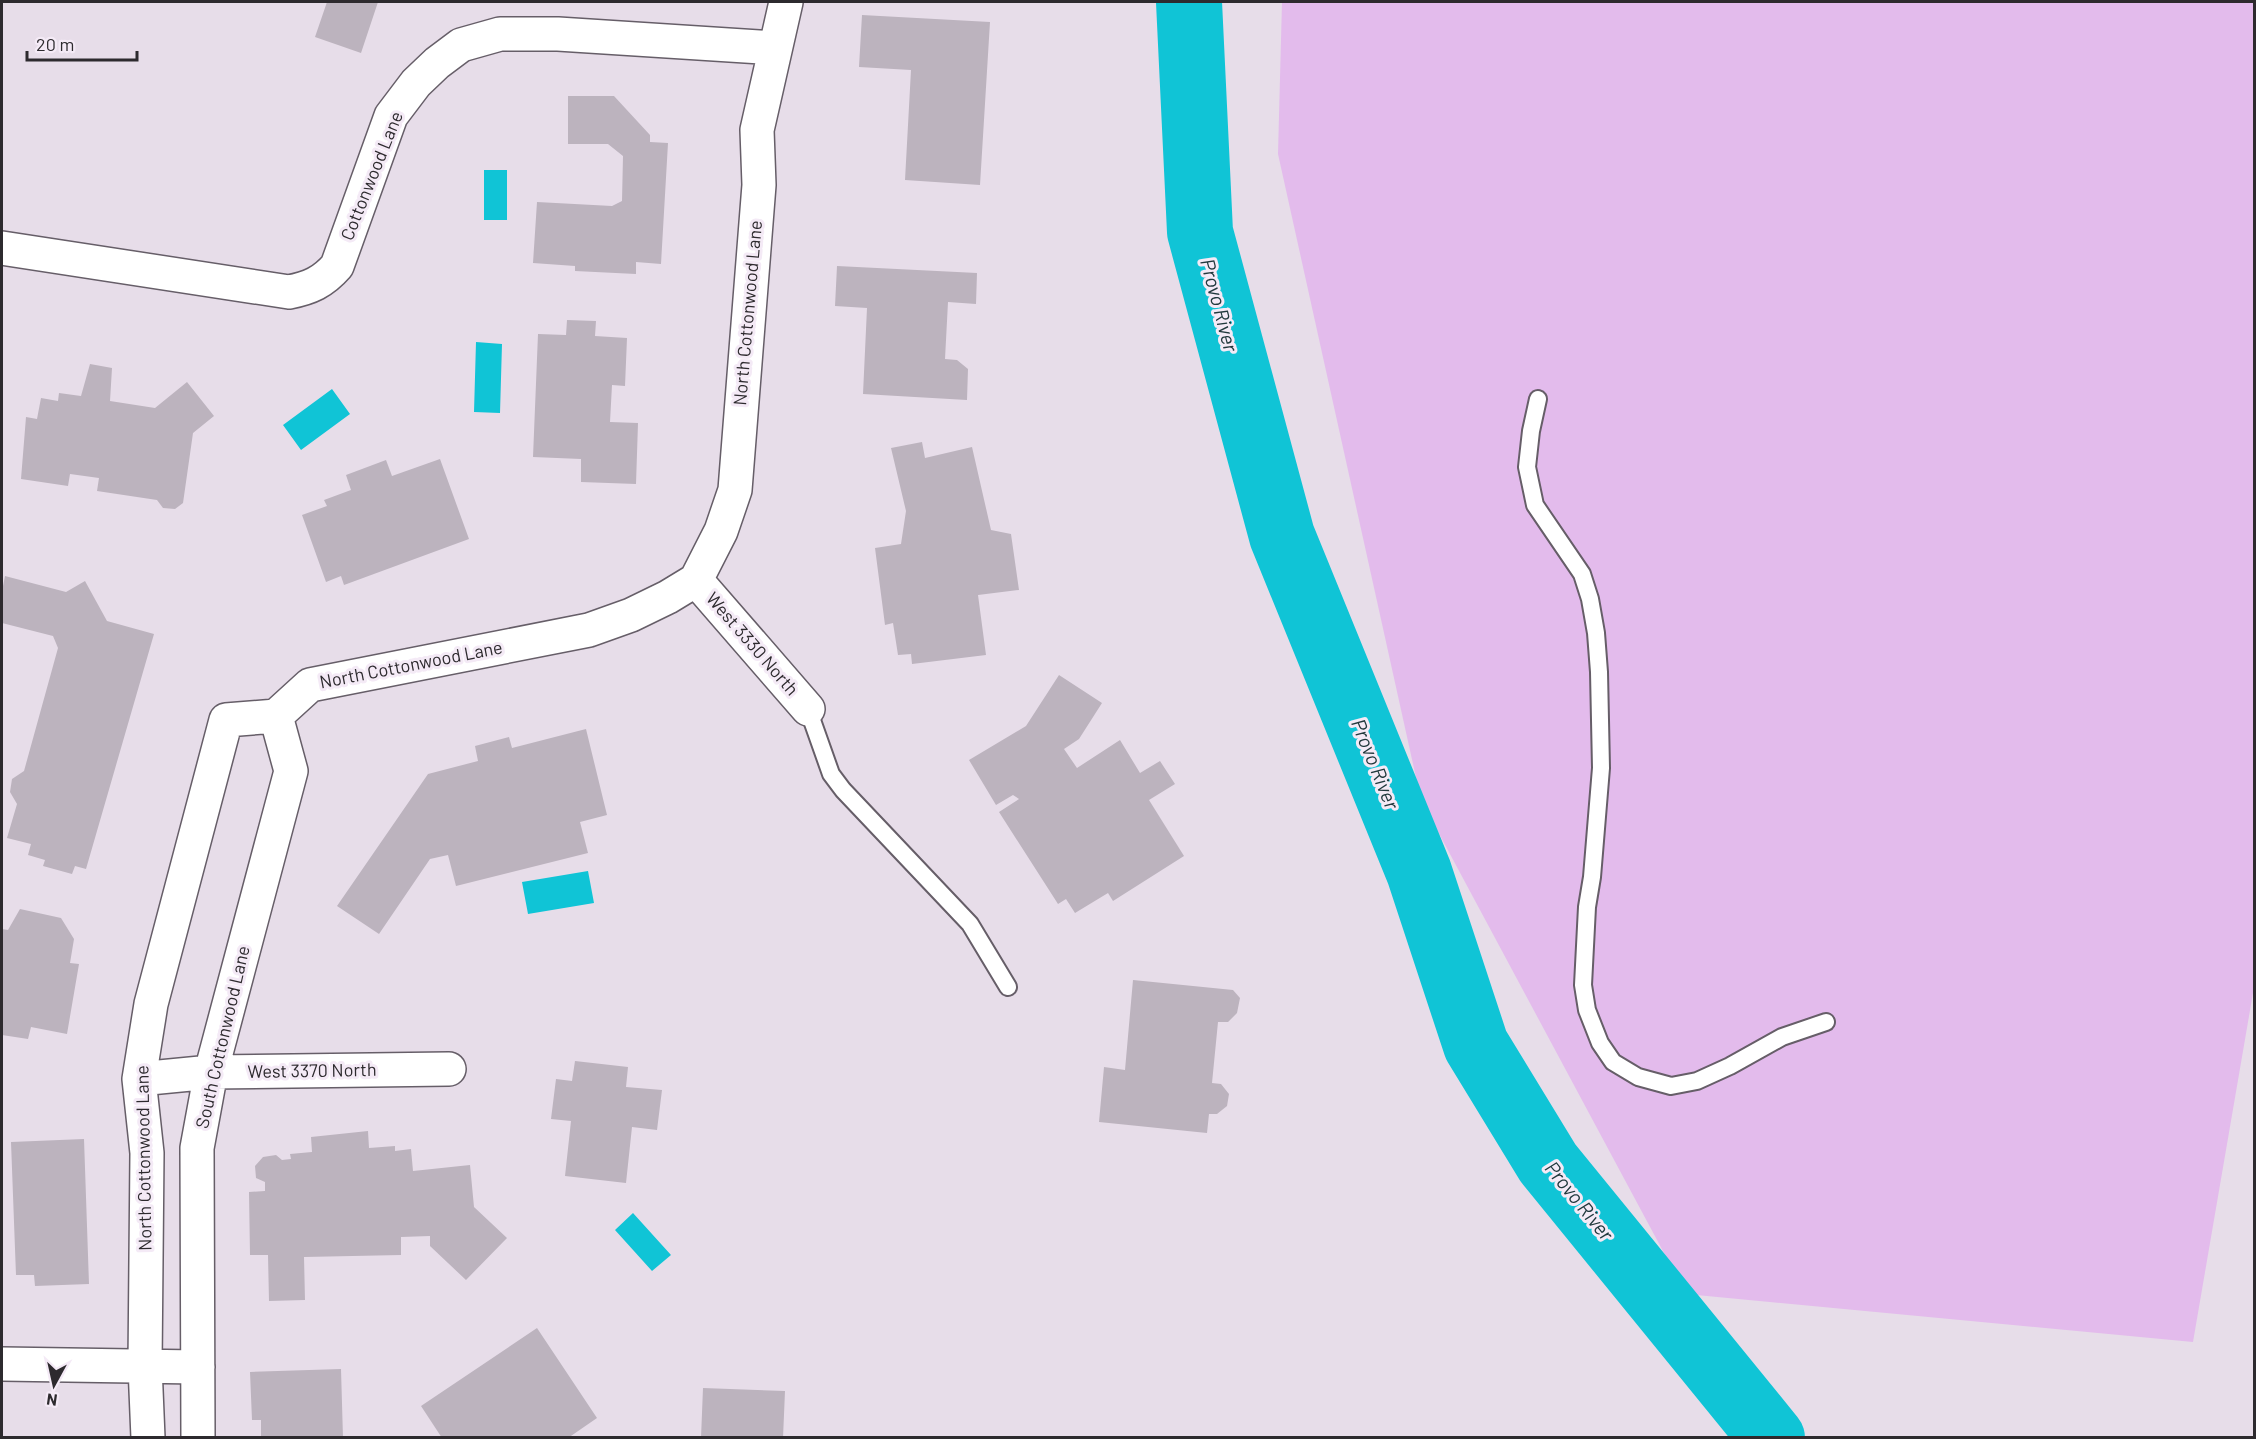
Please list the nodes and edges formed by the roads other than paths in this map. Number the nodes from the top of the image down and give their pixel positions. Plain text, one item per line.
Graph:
1 (786, 2) edge
2 (775, 48) junction
3 (2, 248) edge
4 (1538, 399) dead end
5 (696, 580) junction
6 (808, 709) joint
7 (276, 716) junction
8 (1008, 987) dead end
9 (1826, 1022) dead end
10 (449, 1069) dead end
11 (211, 1072) junction
12 (139, 1079) junction
13 (2, 1364) edge
14 (145, 1366) junction
15 (198, 1367) junction
16 (148, 1437) edge
17 (198, 1437) edge

1 - 2 street, North Cottonwood Lane
2 - 3 street, Cottonwood Lane
2 - 5 street, North Cottonwood Lane
4 - 9 lane
5 - 6 street, West 3330 North
5 - 7 street, North Cottonwood Lane
6 - 8 lane
7 - 11 street, South Cottonwood Lane
7 - 12 street, North Cottonwood Lane
10 - 11 street, West 3370 North
11 - 12 street, West 3370 North
11 - 15 street, South Cottonwood Lane
12 - 14 street, North Cottonwood Lane
13 - 14 street
14 - 15 street
14 - 16 street, North Cottonwood Lane
15 - 17 street, South Cottonwood Lane

